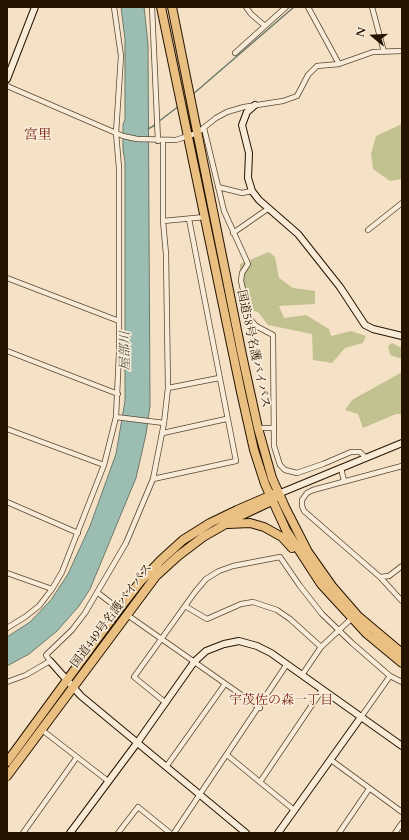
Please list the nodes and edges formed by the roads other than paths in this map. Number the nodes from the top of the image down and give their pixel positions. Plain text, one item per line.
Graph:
1 (35, 7) edge
2 (114, 7) edge
3 (158, 7) edge
4 (162, 7) edge
5 (172, 7) edge
6 (246, 7) edge
7 (286, 7) edge
8 (308, 7) edge
9 (372, 7) edge
10 (152, 8) edge
11 (265, 26) junction
12 (402, 51) edge
13 (384, 52) junction
14 (235, 53) dead end
15 (339, 64) junction
16 (7, 79) edge
17 (7, 86) edge
18 (255, 105) junction
19 (200, 130) junction
20 (116, 133) junction
21 (189, 137) junction
22 (160, 141) junction
23 (218, 187) junction
24 (252, 192) junction
25 (402, 203) edge
26 (269, 208) junction
27 (205, 217) junction
28 (189, 219) junction
29 (162, 221) junction
30 (368, 230) dead end
31 (233, 233) junction
32 (7, 278) edge
33 (119, 321) junction
34 (402, 336) edge
35 (7, 351) edge
36 (219, 378) junction
37 (168, 388) junction
38 (118, 394) junction
39 (118, 417) junction
40 (226, 419) junction
41 (164, 423) junction
42 (258, 428) junction
43 (274, 428) junction
44 (7, 429) edge
45 (163, 433) junction
46 (402, 443) edge
47 (366, 458) junction
48 (104, 465) junction
49 (402, 466) edge
50 (341, 468) junction
51 (153, 478) junction
52 (344, 481) junction
53 (278, 494) junction
54 (271, 498) junction
55 (7, 502) edge
56 (222, 526) junction
57 (78, 533) junction
58 (302, 556) junction
59 (402, 566) edge
60 (7, 573) edge
61 (380, 577) junction
62 (52, 589) junction
63 (98, 593) junction
64 (402, 601) edge
65 (185, 606) junction
66 (123, 612) junction
67 (352, 618) junction
68 (7, 628) edge
69 (339, 631) junction
70 (161, 639) junction
71 (321, 647) junction
72 (402, 653) edge
73 (50, 661) junction
74 (194, 662) junction
75 (402, 663) edge
76 (287, 664) junction
77 (302, 675) junction
78 (390, 676) junction
79 (67, 680) junction
80 (7, 682) edge
81 (402, 682) edge
82 (225, 684) junction
83 (73, 687) junction
84 (322, 690) junction
85 (166, 703) junction
86 (260, 708) junction
87 (361, 717) junction
88 (42, 730) junction
89 (137, 743) junction
90 (402, 746) edge
91 (227, 755) junction
92 (77, 757) junction
93 (331, 760) junction
94 (7, 762) edge
95 (166, 767) junction
96 (7, 776) edge
97 (108, 782) junction
98 (260, 782) junction
99 (369, 789) junction
100 (200, 794) junction
101 (294, 810) junction
102 (402, 812) edge
103 (402, 823) edge
104 (23, 833) edge
105 (70, 833) edge
106 (118, 833) edge
107 (170, 833) edge
108 (174, 833) edge
109 (246, 833) edge
110 (278, 833) edge
111 (339, 833) edge
112 (395, 833) edge

1 - 16 street
2 - 20 street
3 - 10 street
4 - 21 highway, 国道58号名護バイパス
5 - 19 highway, 国道58号名護バイパス
6 - 11 street
7 - 11 street
8 - 15 street
9 - 13 street
10 - 22 street
11 - 14 street
12 - 13 street
13 - 15 street
15 - 18 street
17 - 20 street
18 - 19 street
18 - 24 street
19 - 21 street
19 - 23 street
19 - 42 highway, 国道58号名護バイパス
20 - 22 street
20 - 33 street
21 - 22 street
21 - 27 highway, 国道58号名護バイパス
22 - 29 street
23 - 24 street
23 - 31 street
24 - 26 street
25 - 30 street
26 - 31 street
26 - 34 street
27 - 28 street
27 - 54 highway, 国道58号名護バイパス
28 - 29 street
28 - 36 street
29 - 37 street
31 - 43 street
32 - 33 street
33 - 38 street
35 - 38 street
36 - 37 street
36 - 40 street
37 - 41 street
38 - 39 street
39 - 41 street
39 - 48 street
40 - 45 street
40 - 51 street
41 - 45 street
42 - 43 street
42 - 53 highway, 国道58号名護バイパス
43 - 47 street
44 - 48 street
45 - 51 street
46 - 47 street
47 - 50 street
48 - 57 street
49 - 52 street
50 - 52 street
50 - 53 street
51 - 63 street
52 - 61 street
53 - 54 highway, 国道449号名護バイパス
53 - 72 highway, 国道58号名護バイパス
54 - 56 highway, 国道449号名護バイパス
54 - 58 highway, 国道58号名護バイパス
54 - 66 highway, 国道449号名護バイパス
55 - 57 street
56 - 58 highway
56 - 66 highway, 国道449号名護バイパス
57 - 62 street
58 - 67 highway, 国道58号名護バイパス
59 - 61 street
60 - 62 street
61 - 64 street
62 - 68 street
63 - 66 street
63 - 73 street
65 - 69 street
65 - 70 street
65 - 71 street
66 - 70 street
66 - 79 highway, 国道449号名護バイパス
66 - 83 highway, 国道449号名護バイパス
67 - 69 street
67 - 75 highway, 国道58号名護バイパス
69 - 71 street
69 - 78 street
70 - 74 street
70 - 85 street
71 - 77 street
73 - 79 street
73 - 80 street
74 - 76 street
74 - 82 street
74 - 85 street
76 - 77 street
76 - 86 street
77 - 84 street
78 - 81 street
78 - 87 street
79 - 83 street
79 - 94 highway, 国道449号名護バイパス
82 - 86 street
82 - 95 street
83 - 88 highway, 国道449号名護バイパス
83 - 89 street
84 - 87 street
84 - 98 street
85 - 89 street
86 - 91 street
87 - 90 street
87 - 93 street
88 - 92 street
88 - 96 highway, 国道449号名護バイパス
89 - 95 street
89 - 97 street
91 - 98 street
91 - 100 street
92 - 97 street
92 - 104 street
93 - 99 street
93 - 101 street
95 - 100 street
97 - 105 street
98 - 101 street
99 - 102 street
99 - 111 street
100 - 108 street
100 - 109 street
101 - 110 street
103 - 112 street
106 - 107 street

